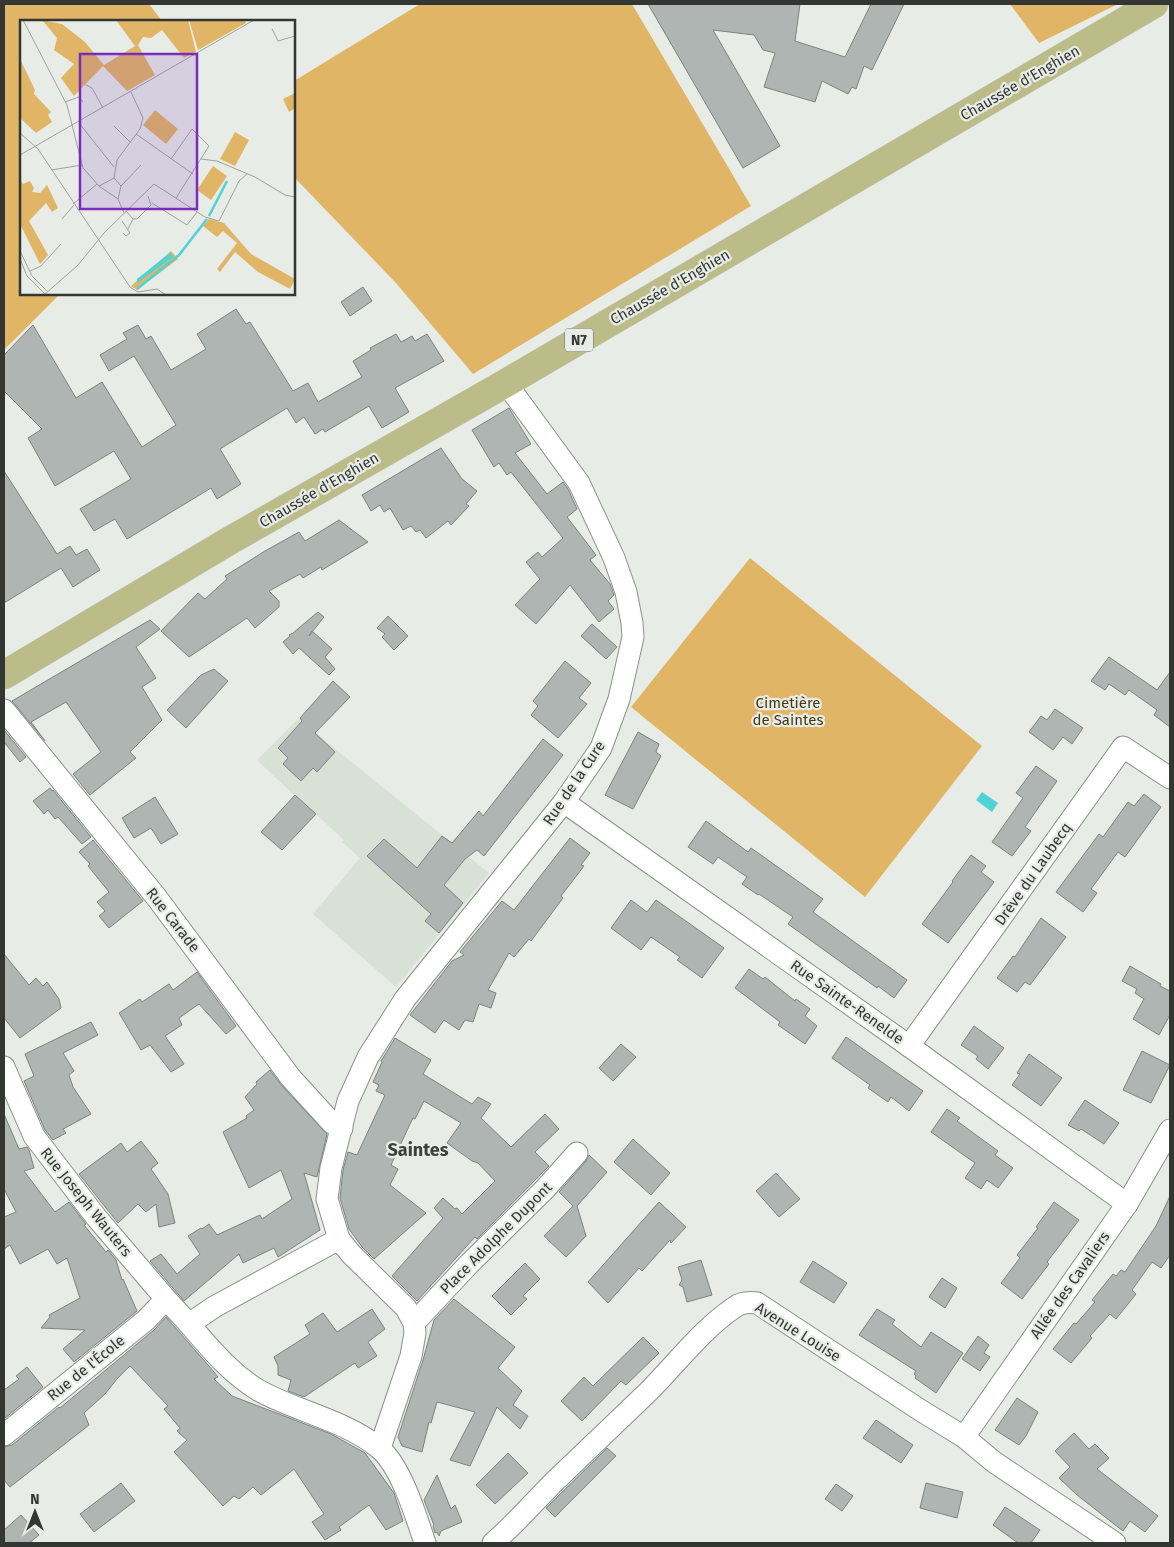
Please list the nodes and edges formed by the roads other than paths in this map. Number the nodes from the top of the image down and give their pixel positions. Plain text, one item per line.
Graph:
1 (1154, 4) edge
2 (506, 383) junction
3 (4, 675) edge
4 (4, 710) edge
5 (1170, 778) edge
6 (564, 802) junction
7 (909, 1046) junction
8 (4, 1067) edge
9 (12, 1109) edge
10 (342, 1128) junction
11 (1170, 1130) edge
12 (577, 1153) dead end
13 (1127, 1204) junction
14 (339, 1239) junction
15 (166, 1299) junction
16 (414, 1323) junction
17 (189, 1324) junction
18 (4, 1435) edge
19 (964, 1437) junction
20 (380, 1448) junction
21 (425, 1543) edge
22 (493, 1543) edge
23 (1116, 1543) edge

1 - 2 main road, Chaussée d'Enghien / N7
2 - 3 main road, Chaussée d'Enghien / N7
2 - 6 street, Rue de la Cure
4 - 10 street, Rue Carade
5 - 7 street, Drève du Laubecq
6 - 7 street, Rue Sainte-Renelde
6 - 10 street, Rue de la Cure
7 - 13 street, Rue Sainte-Renelde
8 - 9 street, Rue Joseph Wauters
9 - 15 street, Rue Joseph Wauters
10 - 14 street
11 - 13 street, Allée des Cavaliers
12 - 16 street, Place Adolphe Dupont
13 - 19 street, Allée des Cavaliers
14 - 16 street
14 - 17 street
15 - 17 street, Rue Joseph Wauters
15 - 18 street, Rue de l'École
16 - 20 street
17 - 20 street
19 - 22 street, Avenue Louise
19 - 23 street, Avenue Louise
20 - 21 street

